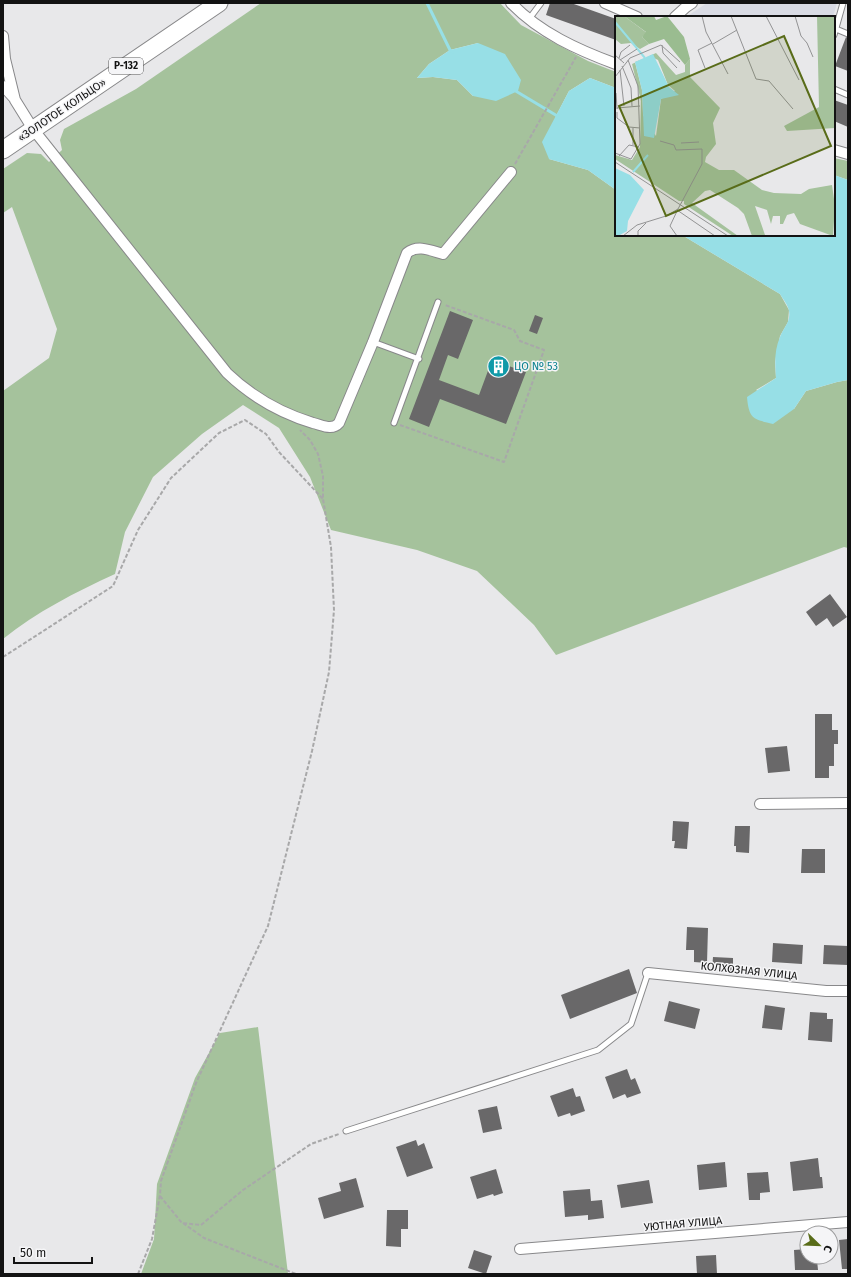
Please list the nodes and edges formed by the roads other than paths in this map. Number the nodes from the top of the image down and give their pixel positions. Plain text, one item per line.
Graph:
1 (219, 3) edge
2 (511, 3) edge
3 (541, 3) edge
4 (605, 3) edge
5 (692, 3) edge
6 (843, 3) edge
7 (635, 16) edge
8 (677, 16) edge
9 (529, 20) junction
10 (836, 29) junction
11 (835, 32) edge
12 (848, 34) edge
13 (3, 36) edge
14 (615, 64) edge
15 (4, 89) edge
16 (835, 89) edge
17 (848, 95) edge
18 (15, 100) junction
19 (33, 129) junction
20 (3, 150) edge
21 (835, 150) edge
22 (848, 154) edge
23 (511, 172) road end
24 (438, 302) road end
25 (373, 342) junction
26 (418, 359) junction
27 (394, 423) road end
28 (760, 804) dead end
29 (848, 804) edge
30 (648, 973) joint
31 (848, 990) edge
32 (346, 1131) road end
33 (848, 1222) edge
34 (520, 1250) dead end

1 - 19 highway, «ЗОЛОТОЕ КОЛЬЦО» / Р-132
2 - 9 street
3 - 9 lane
4 - 7 street
5 - 8 street
6 - 10 lane
9 - 14 street
10 - 11 lane
10 - 12 lane
13 - 18 street
15 - 18 street
16 - 17 lane
18 - 19 street
19 - 20 highway, «ЗОЛОТОЕ КОЛЬЦО» / Р-132
19 - 25 street
21 - 22 street
23 - 25 street
24 - 26 lane
25 - 26 lane
26 - 27 lane
28 - 29 street
30 - 31 street, КОЛХОЗНАЯ УЛИЦА
30 - 32 lane
33 - 34 street, УЮТНАЯ УЛИЦА

